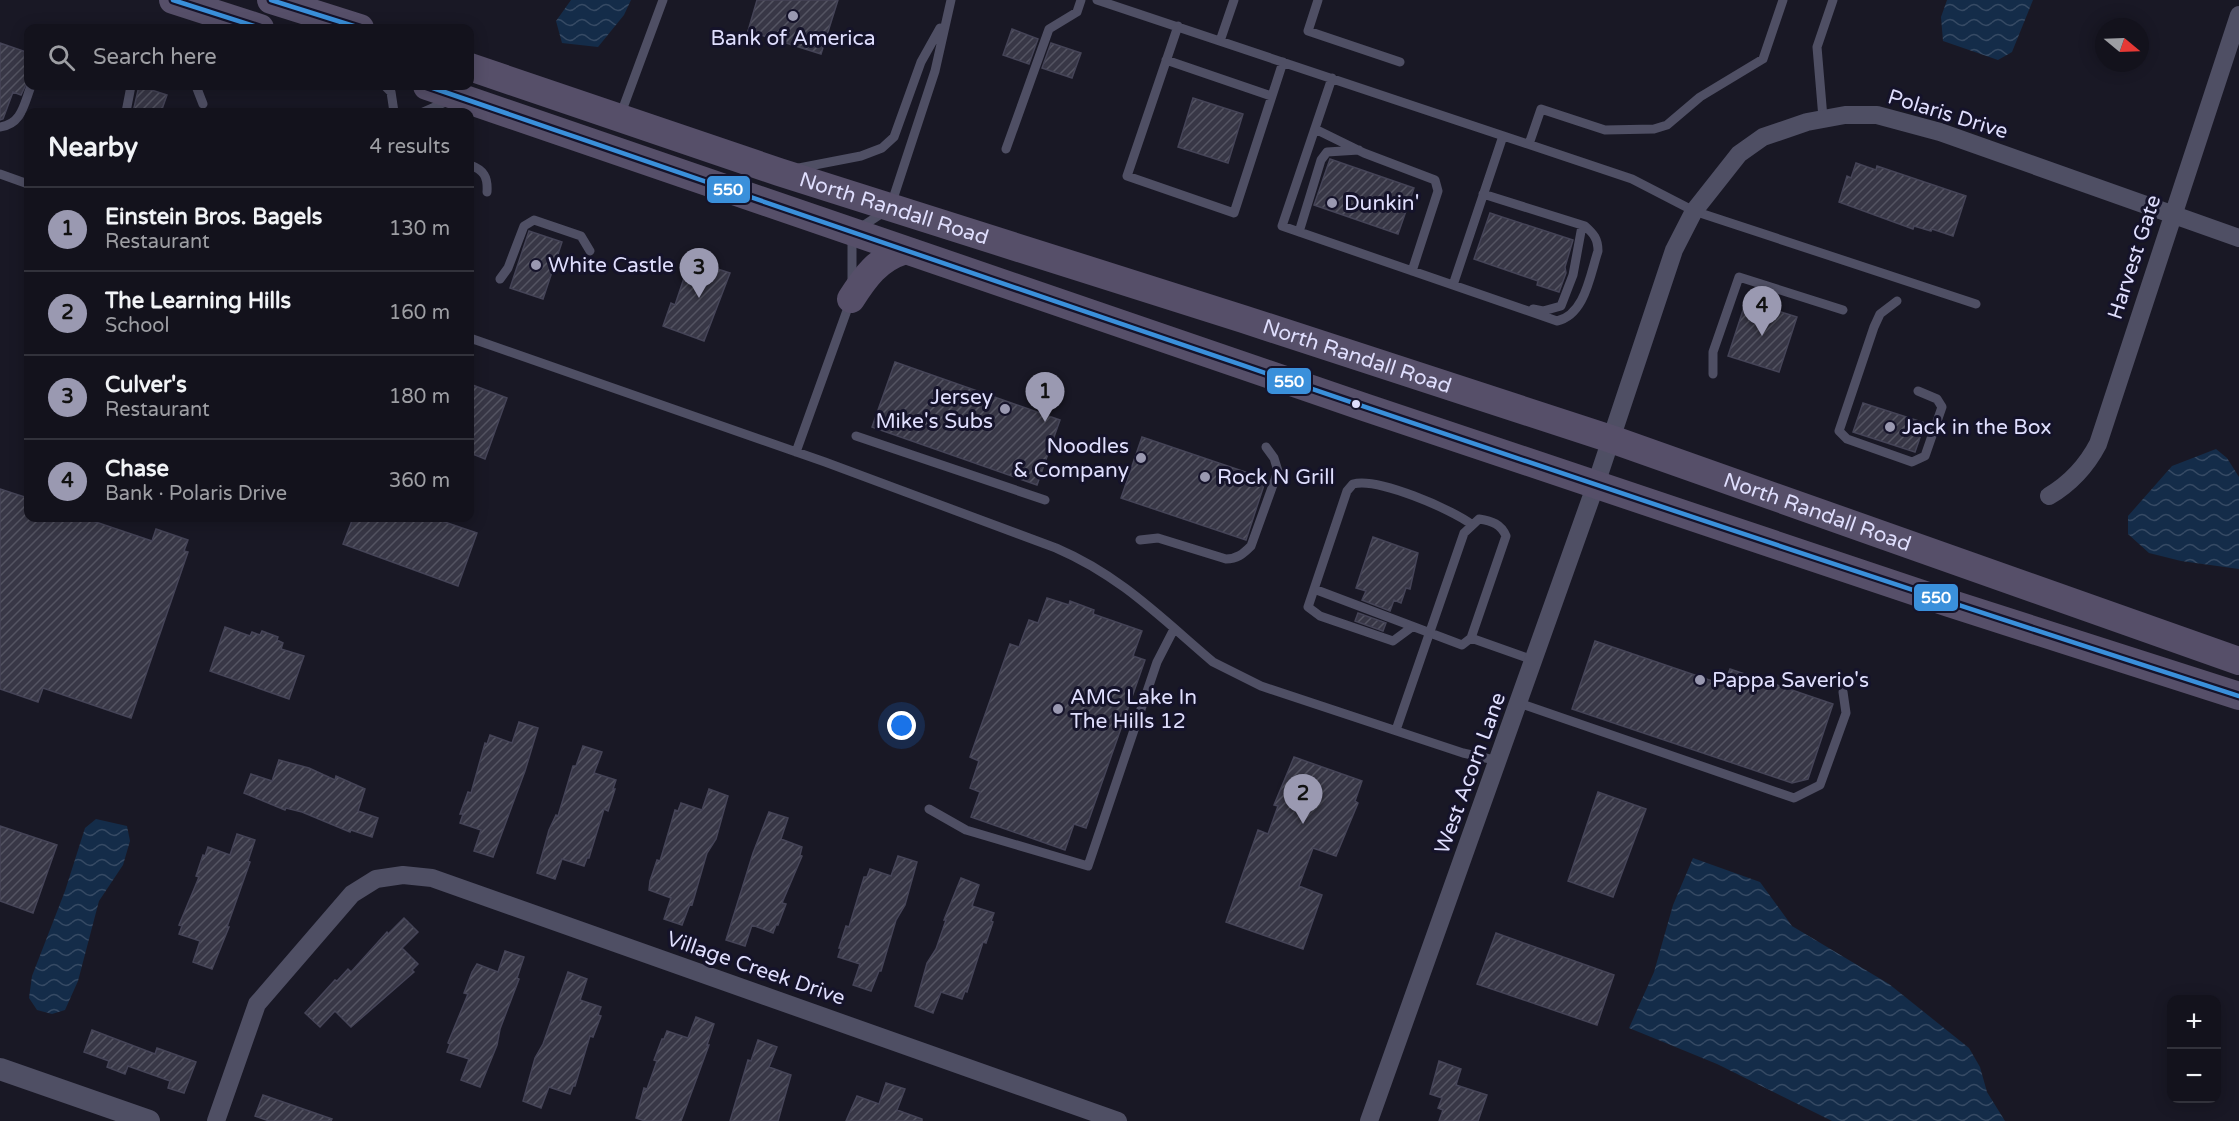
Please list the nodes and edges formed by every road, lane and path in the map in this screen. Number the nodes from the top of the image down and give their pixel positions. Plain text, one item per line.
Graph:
1 (173, 0) edge
2 (271, 0) edge
3 (663, 0) edge
4 (951, 0) edge
5 (1081, 0) edge
6 (1097, 0) edge
7 (1234, 0) edge
8 (1318, 0) edge
9 (1784, 0) edge
10 (1833, 0) edge
11 (2239, 15) edge
12 (944, 21) junction
13 (248, 24) edge
14 (347, 24) edge
15 (1178, 26) junction
16 (1220, 40) junction
17 (1166, 60) junction
18 (1283, 62) junction
19 (1400, 62) dead end
20 (474, 68) edge
21 (1332, 78) junction
22 (29, 90) edge
23 (130, 90) edge
24 (198, 90) edge
25 (389, 90) edge
26 (440, 90) edge
27 (460, 96) junction
28 (1271, 96) junction
29 (203, 104) dead end
30 (127, 108) edge
31 (393, 108) edge
32 (432, 108) edge
33 (620, 117) junction
34 (1823, 118) junction
35 (0, 127) edge
36 (1315, 129) junction
37 (1503, 136) junction
38 (1529, 144) junction
39 (1006, 149) dead end
40 (1359, 150) junction
41 (474, 167) edge
42 (779, 172) junction
43 (0, 174) edge
44 (24, 183) edge
45 (487, 192) dead end
46 (1483, 194) junction
47 (890, 208) junction
48 (1694, 211) junction
49 (2172, 213) junction
50 (1582, 226) junction
51 (1299, 232) junction
52 (852, 233) junction
53 (2239, 238) edge
54 (590, 251) dead end
55 (903, 251) junction
56 (1412, 271) junction
57 (500, 279) dead end
58 (1453, 285) junction
59 (851, 299) junction
60 (1897, 301) dead end
61 (1976, 304) dead end
62 (1515, 307) junction
63 (1843, 310) dead end
64 (474, 339) edge
65 (1713, 374) dead end
66 (1918, 391) dead end
67 (856, 436) dead end
68 (1611, 439) junction
69 (1266, 447) dead end
70 (796, 452) junction
71 (1596, 484) junction
72 (2049, 496) dead end
73 (1045, 500) dead end
74 (1471, 524) junction
75 (1140, 540) dead end
76 (1314, 589) junction
77 (1412, 627) junction
78 (1174, 629) junction
79 (1430, 633) junction
80 (1471, 638) junction
81 (1533, 660) junction
82 (2239, 661) edge
83 (1843, 692) dead end
84 (2239, 696) edge
85 (1519, 703) junction
86 (1396, 730) junction
87 (1499, 761) junction
88 (929, 809) dead end
89 (0, 1069) edge
90 (149, 1121) edge
91 (216, 1121) edge
92 (1118, 1121) edge
93 (1369, 1121) edge

1 - 13 main road
2 - 14 main road
3 - 33 lane
4 - 12 lane
5 - 39 lane
6 - 15 lane
7 - 16 lane
8 - 19 lane
9 - 38 lane
10 - 34 lane
11 - 49 street, Harvest Gate
12 - 42 lane
12 - 47 lane
15 - 16 lane
15 - 17 lane
16 - 18 lane
17 - 28 lane
17 - 28 lane
18 - 21 lane
18 - 28 lane
20 - 33 main road, North Randall Road
21 - 36 lane
21 - 37 lane
22 - 35 lane
23 - 30 lane
24 - 29 lane
25 - 31 lane
26 - 27 main road, North Randall Road
27 - 32 lane
27 - 52 main road, North Randall Road
33 - 42 main road, North Randall Road
34 - 48 street, Polaris Drive
34 - 49 street, Polaris Drive
36 - 40 lane
36 - 51 lane
37 - 38 lane
37 - 46 lane
38 - 48 lane
40 - 51 lane
40 - 56 lane
41 - 45 lane
42 - 47 main road, North Randall Road
43 - 44 lane
46 - 50 lane
46 - 58 lane
47 - 52 lane
47 - 68 main road, North Randall Road
48 - 61 lane
48 - 68 street, Polaris Drive
49 - 53 street, Polaris Drive
49 - 72 street, Harvest Gate
50 - 62 lane
50 - 62 lane
51 - 56 lane
52 - 55 main road, North Randall Road
52 - 59 lane
54 - 57 lane
55 - 59 main road
55 - 71 main road, North Randall Road
56 - 58 lane
58 - 62 lane
59 - 70 lane
60 - 66 lane
63 - 65 lane
64 - 70 lane
67 - 73 lane
68 - 71 street, West Acorn Lane
68 - 82 main road, North Randall Road
69 - 75 lane
70 - 78 lane
71 - 81 street, West Acorn Lane
71 - 84 main road, North Randall Road
74 - 76 lane
74 - 79 lane
74 - 80 lane
76 - 77 lane
76 - 77 lane
77 - 79 lane
78 - 86 lane
78 - 88 lane
79 - 80 lane
79 - 86 lane
80 - 81 lane
81 - 85 street, West Acorn Lane
83 - 85 lane
85 - 87 street, West Acorn Lane
86 - 87 lane
87 - 93 street, West Acorn Lane
89 - 90 street
91 - 92 street, Village Creek Drive

